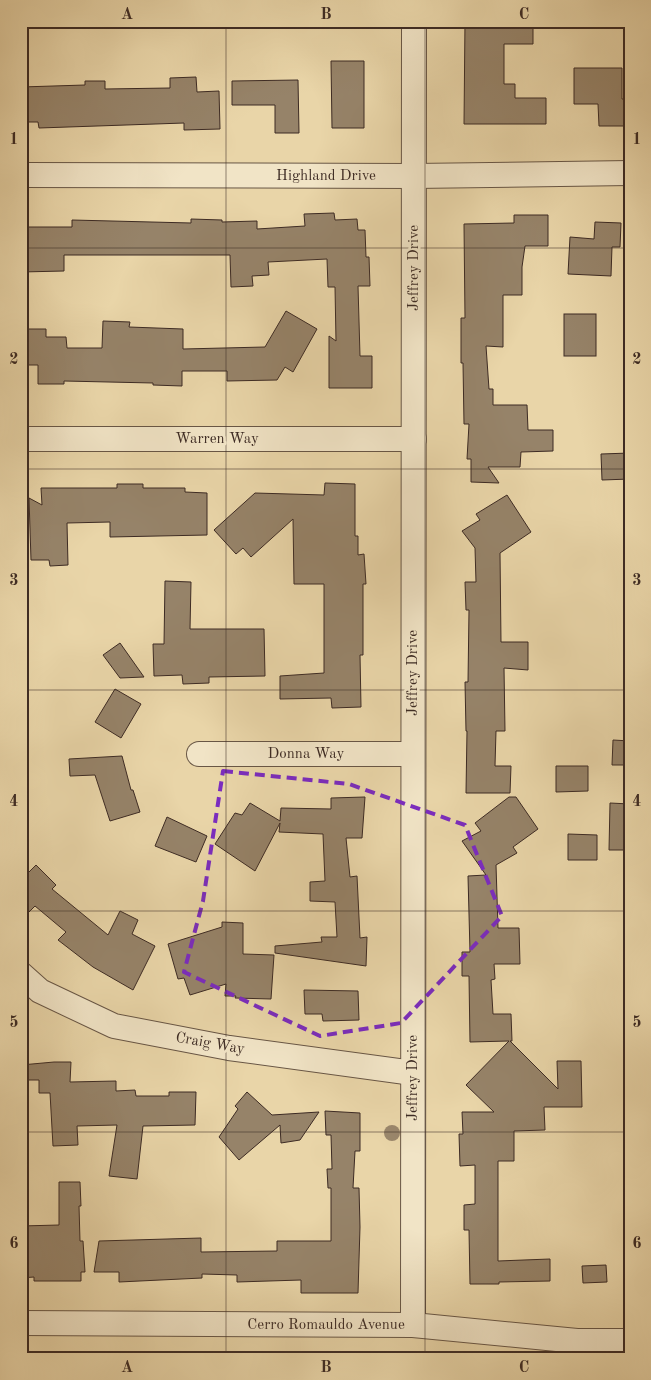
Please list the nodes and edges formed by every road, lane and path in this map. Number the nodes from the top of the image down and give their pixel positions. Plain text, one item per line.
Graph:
1 (414, 21) edge
2 (630, 173) edge
3 (21, 176) edge
4 (414, 176) junction
5 (21, 439) edge
6 (414, 439) junction
7 (199, 754) dead end
8 (413, 754) junction
9 (21, 974) edge
10 (413, 1073) junction
11 (21, 1323) edge
12 (413, 1325) junction
13 (630, 1341) edge
14 (577, 1350) edge

1 - 4 street, Jeffrey Drive
2 - 4 street, Highland Drive
3 - 4 street, Highland Drive
4 - 6 street, Jeffrey Drive
5 - 6 street, Warren Way
6 - 8 street, Jeffrey Drive
7 - 8 street, Donna Way
8 - 10 street, Jeffrey Drive
9 - 10 street, Craig Way
10 - 12 street, Jeffrey Drive
11 - 12 street, Cerro Romauldo Avenue
12 - 14 street, Cerro Romauldo Avenue
13 - 14 street, Cerro Romauldo Avenue

